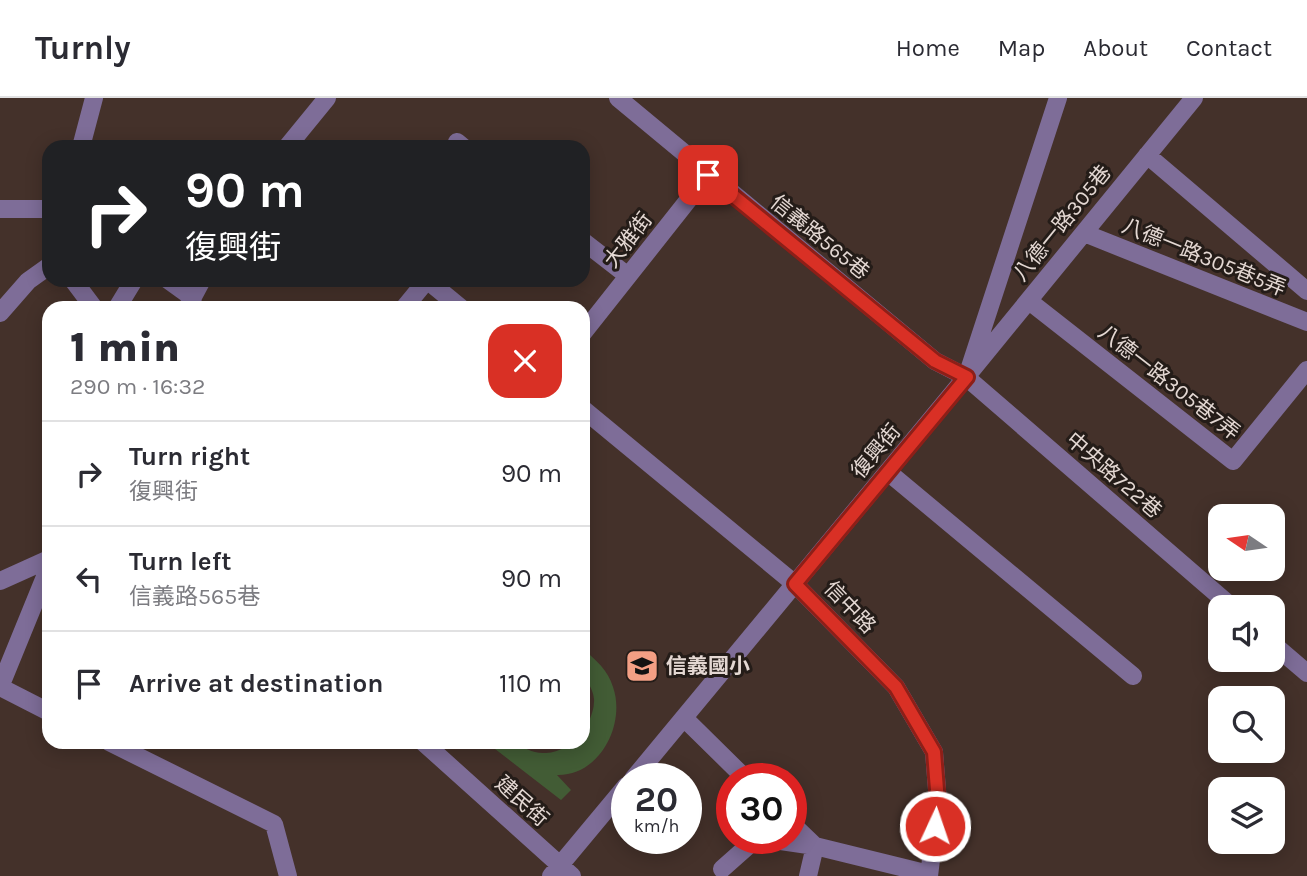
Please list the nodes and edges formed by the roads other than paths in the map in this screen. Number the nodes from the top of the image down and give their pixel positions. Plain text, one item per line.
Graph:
1 (94, 98) edge
2 (327, 98) edge
3 (618, 98) edge
4 (1058, 98) edge
5 (1194, 98) edge
6 (83, 140) edge
7 (293, 140) edge
8 (1147, 155) junction
9 (708, 175) junction
10 (42, 208) edge
11 (0, 209) edge
12 (1084, 233) junction
13 (590, 246) edge
14 (42, 271) edge
15 (628, 276) junction
16 (175, 287) edge
17 (421, 287) edge
18 (436, 287) edge
19 (1307, 291) edge
20 (188, 301) edge
21 (410, 301) edge
22 (452, 301) edge
23 (1029, 301) junction
24 (0, 313) edge
25 (1307, 322) edge
26 (590, 324) edge
27 (1303, 376) edge
28 (967, 377) junction
29 (590, 414) edge
30 (888, 472) junction
31 (42, 562) edge
32 (0, 581) edge
33 (42, 584) edge
34 (795, 584) junction
35 (1217, 595) edge
36 (1285, 654) edge
37 (1307, 673) edge
38 (1133, 676) dead end
39 (0, 687) edge
40 (42, 708) edge
41 (684, 718) junction
42 (123, 749) edge
43 (430, 749) edge
44 (646, 763) edge
45 (730, 763) edge
46 (611, 806) edge
47 (807, 838) edge
48 (807, 845) edge
49 (815, 846) junction
50 (739, 854) edge
51 (722, 869) dead end
52 (561, 872) edge
53 (929, 875) edge
54 (288, 876) edge
55 (808, 876) edge

1 - 6 street
2 - 7 street
3 - 9 street, 信義路565巷
4 - 28 street, 復興街
5 - 8 street, 八德一路305巷
8 - 12 street, 八德一路305巷
8 - 19 street
9 - 15 street, 大雅街
9 - 28 street, 信義路565巷
10 - 11 street
12 - 23 street, 八德一路305巷
12 - 25 street, 八德一路305巷5弄
13 - 15 street
14 - 24 street
15 - 26 street, 大雅街
16 - 20 street
17 - 21 street
18 - 22 street
23 - 27 street, 八德一路305巷7弄
23 - 28 street, 八德一路305巷
28 - 30 street, 復興街
28 - 35 street, 中央路722巷
29 - 34 street, 信中路
30 - 34 street, 復興街
30 - 38 street
31 - 32 street
33 - 39 street
34 - 41 street, 復興街
34 - 53 street, 信中路
36 - 37 street
39 - 40 street
41 - 44 street, 復興街
41 - 45 street
42 - 54 street
43 - 52 street, 建民街
46 - 52 street
47 - 49 street
48 - 49 street
49 - 53 street
49 - 55 street
50 - 51 street

